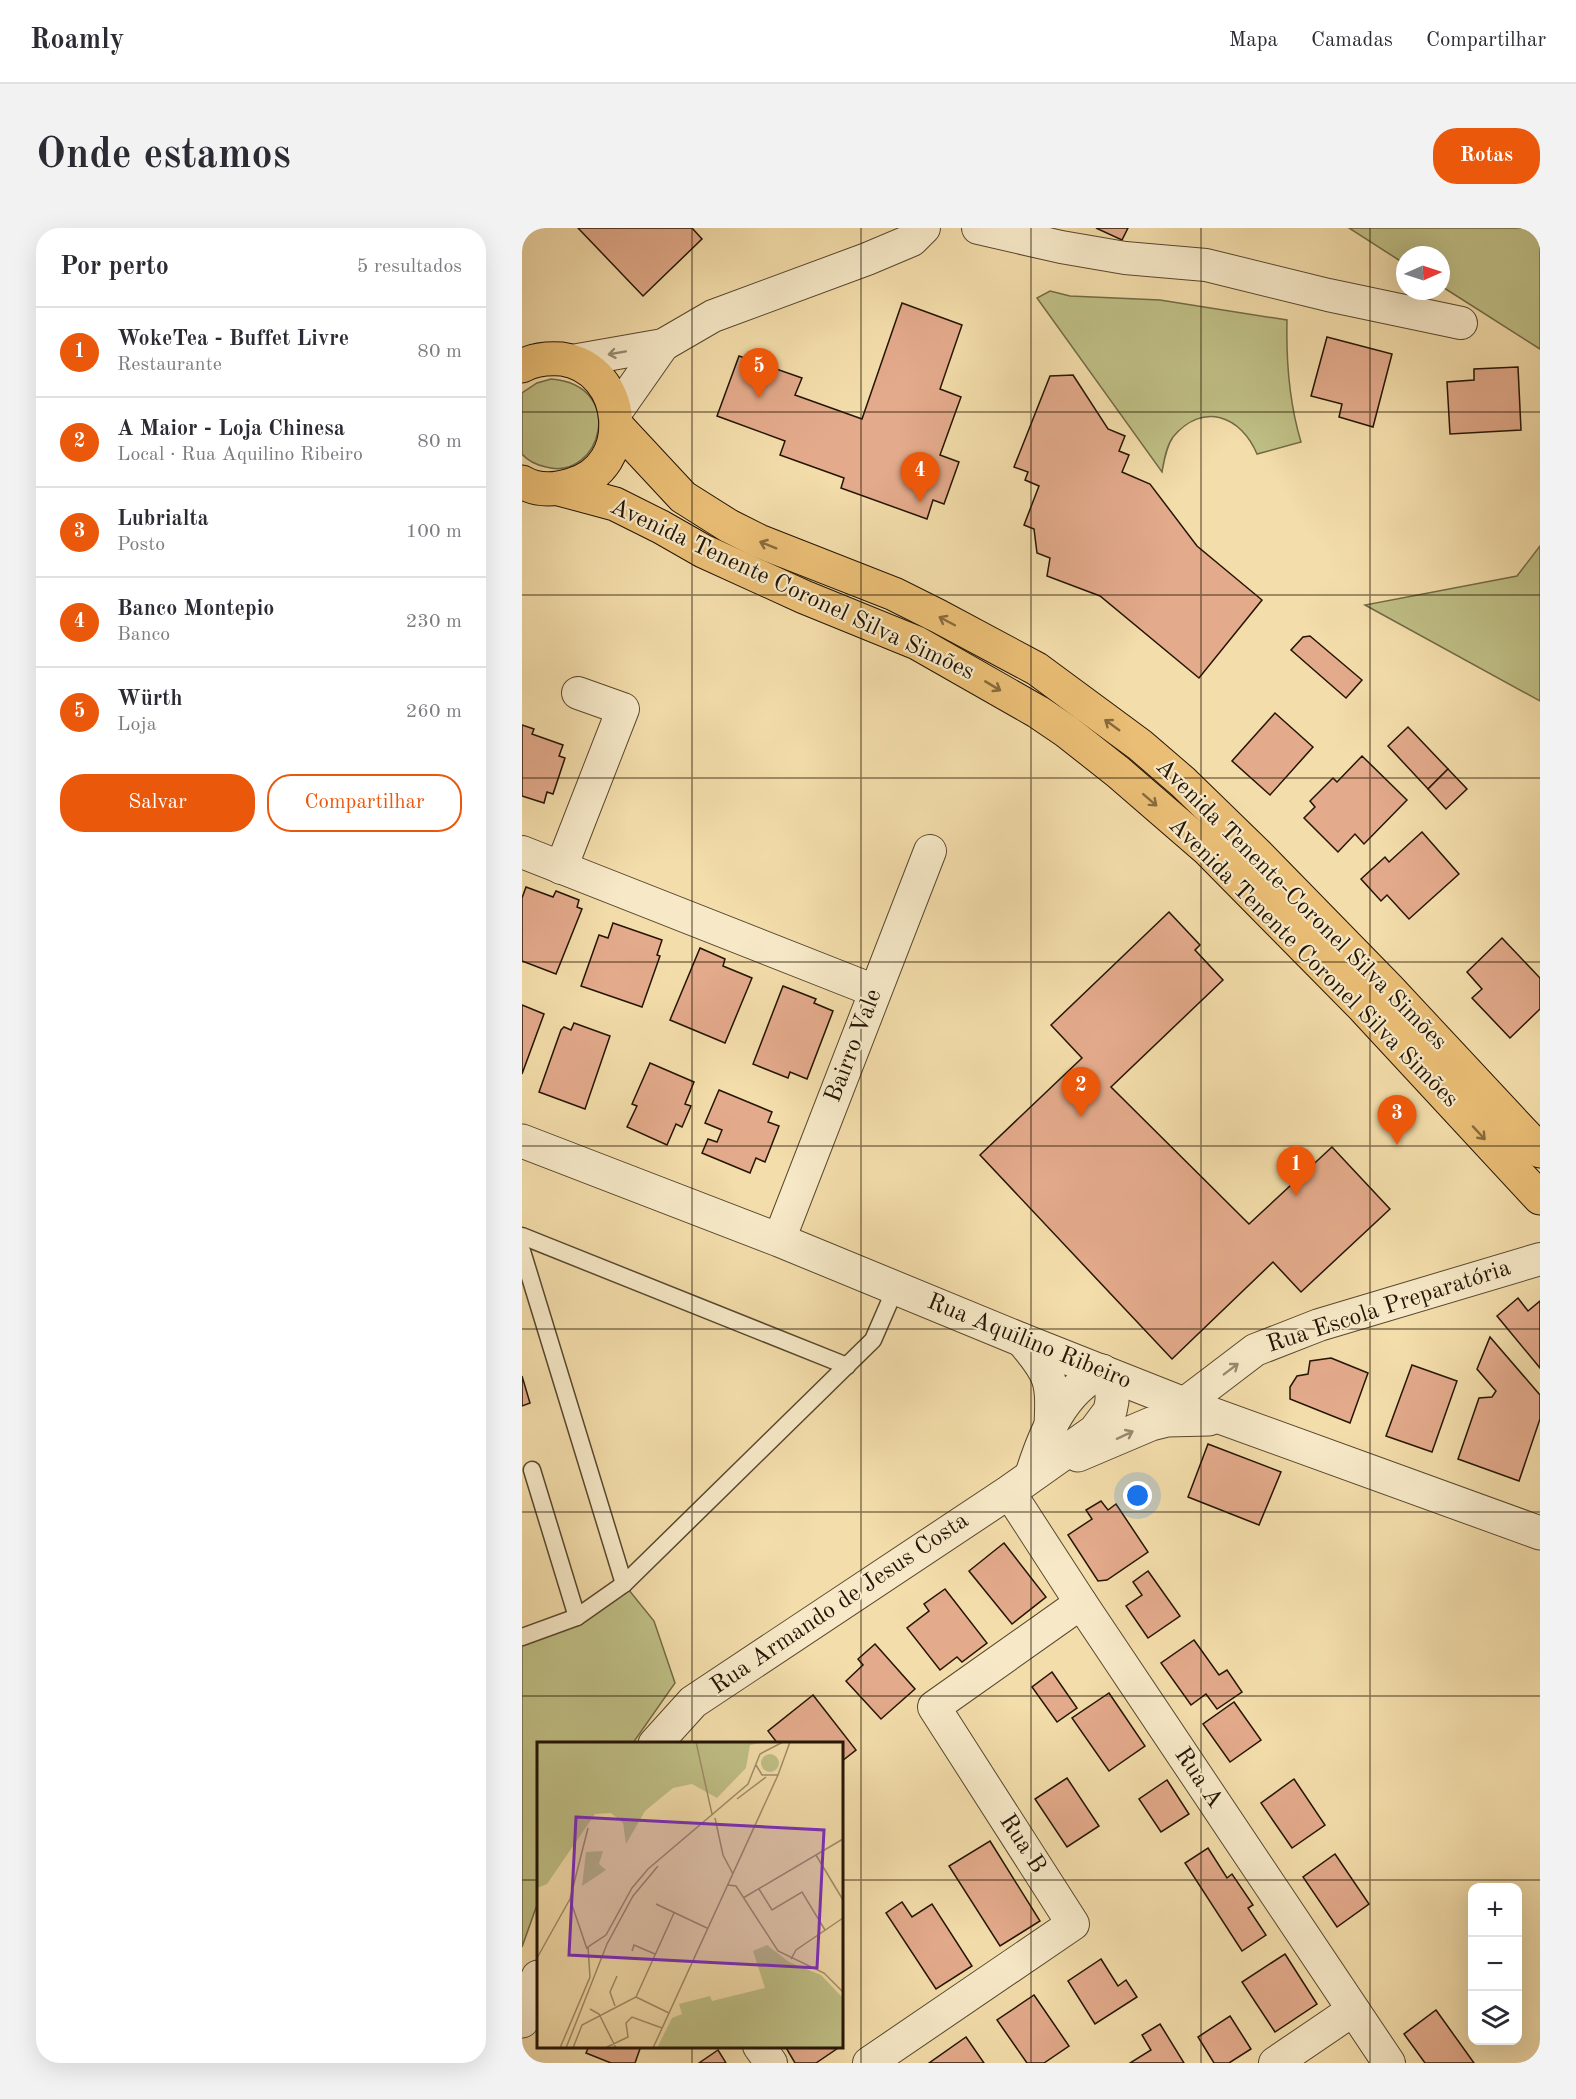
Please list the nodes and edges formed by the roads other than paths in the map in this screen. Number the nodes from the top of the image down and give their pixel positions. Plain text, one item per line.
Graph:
1 (924, 228) edge
2 (978, 228) edge
3 (1461, 323) dead end
4 (663, 345) junction
5 (572, 361) junction
6 (522, 366) edge
7 (616, 419) junction
8 (522, 482) edge
9 (559, 489) junction
10 (578, 693) dead end
11 (930, 851) dead end
12 (522, 852) edge
13 (561, 868) junction
14 (875, 990) junction
15 (522, 1141) edge
16 (1540, 1151) edge
17 (1540, 1198) edge
18 (522, 1236) edge
19 (778, 1240) junction
20 (522, 1251) edge
21 (1540, 1259) edge
22 (896, 1287) junction
23 (1023, 1341) junction
24 (847, 1366) junction
25 (1102, 1371) junction
26 (1184, 1404) junction
27 (1226, 1420) junction
28 (1051, 1426) junction
29 (532, 1470) dead end
30 (1021, 1483) junction
31 (1540, 1533) edge
32 (624, 1584) junction
33 (1081, 1603) junction
34 (577, 1617) junction
35 (522, 1637) edge
36 (656, 1742) edge
37 (537, 1980) edge
38 (1353, 2010) junction
39 (522, 2020) edge
40 (760, 2048) edge
41 (771, 2063) edge
42 (869, 2063) edge
43 (1275, 2063) edge
44 (1389, 2063) edge

1 - 4 street
2 - 3 street
4 -> 5 street
4 - 7 street
5 - 6 main road
5 - 7 main road, Avenida Tenente-Coronel Silva Simões
7 - 9 main road
16 -> 7 main road, Avenida Tenente-Coronel Silva Simões
8 - 9 main road, Avenida Tenente Coronel Silva Simões
9 -> 17 main road, Avenida Tenente Coronel Silva Simões
10 - 13 street
11 - 14 street, Bairro Vale
12 - 13 street
13 - 14 street
14 - 19 street, Bairro Vale
15 - 19 street, Rua Aquilino Ribeiro
18 - 24 lane
19 - 22 street, Rua Aquilino Ribeiro
20 - 32 lane
26 -> 21 street, Rua Escola Preparatória
22 - 23 street, Rua Aquilino Ribeiro
22 - 24 lane
23 - 25 street, Rua Aquilino Ribeiro
23 - 28 street
24 - 32 lane
25 - 26 street, Rua Aquilino Ribeiro
25 - 28 street
25 - 30 street
26 - 27 street, Rua Aquilino Ribeiro
30 -> 27 street
27 - 31 street, Rua Aquilino Ribeiro
28 - 30 street
29 - 34 lane
30 - 33 street, Rua A
30 - 36 street, Rua Armando de Jesus Costa
32 - 34 lane
33 - 38 street, Rua A
33 - 42 street, Rua B
34 - 35 lane
37 - 39 street
38 - 43 street
38 - 44 street, Rua A
40 - 41 street

